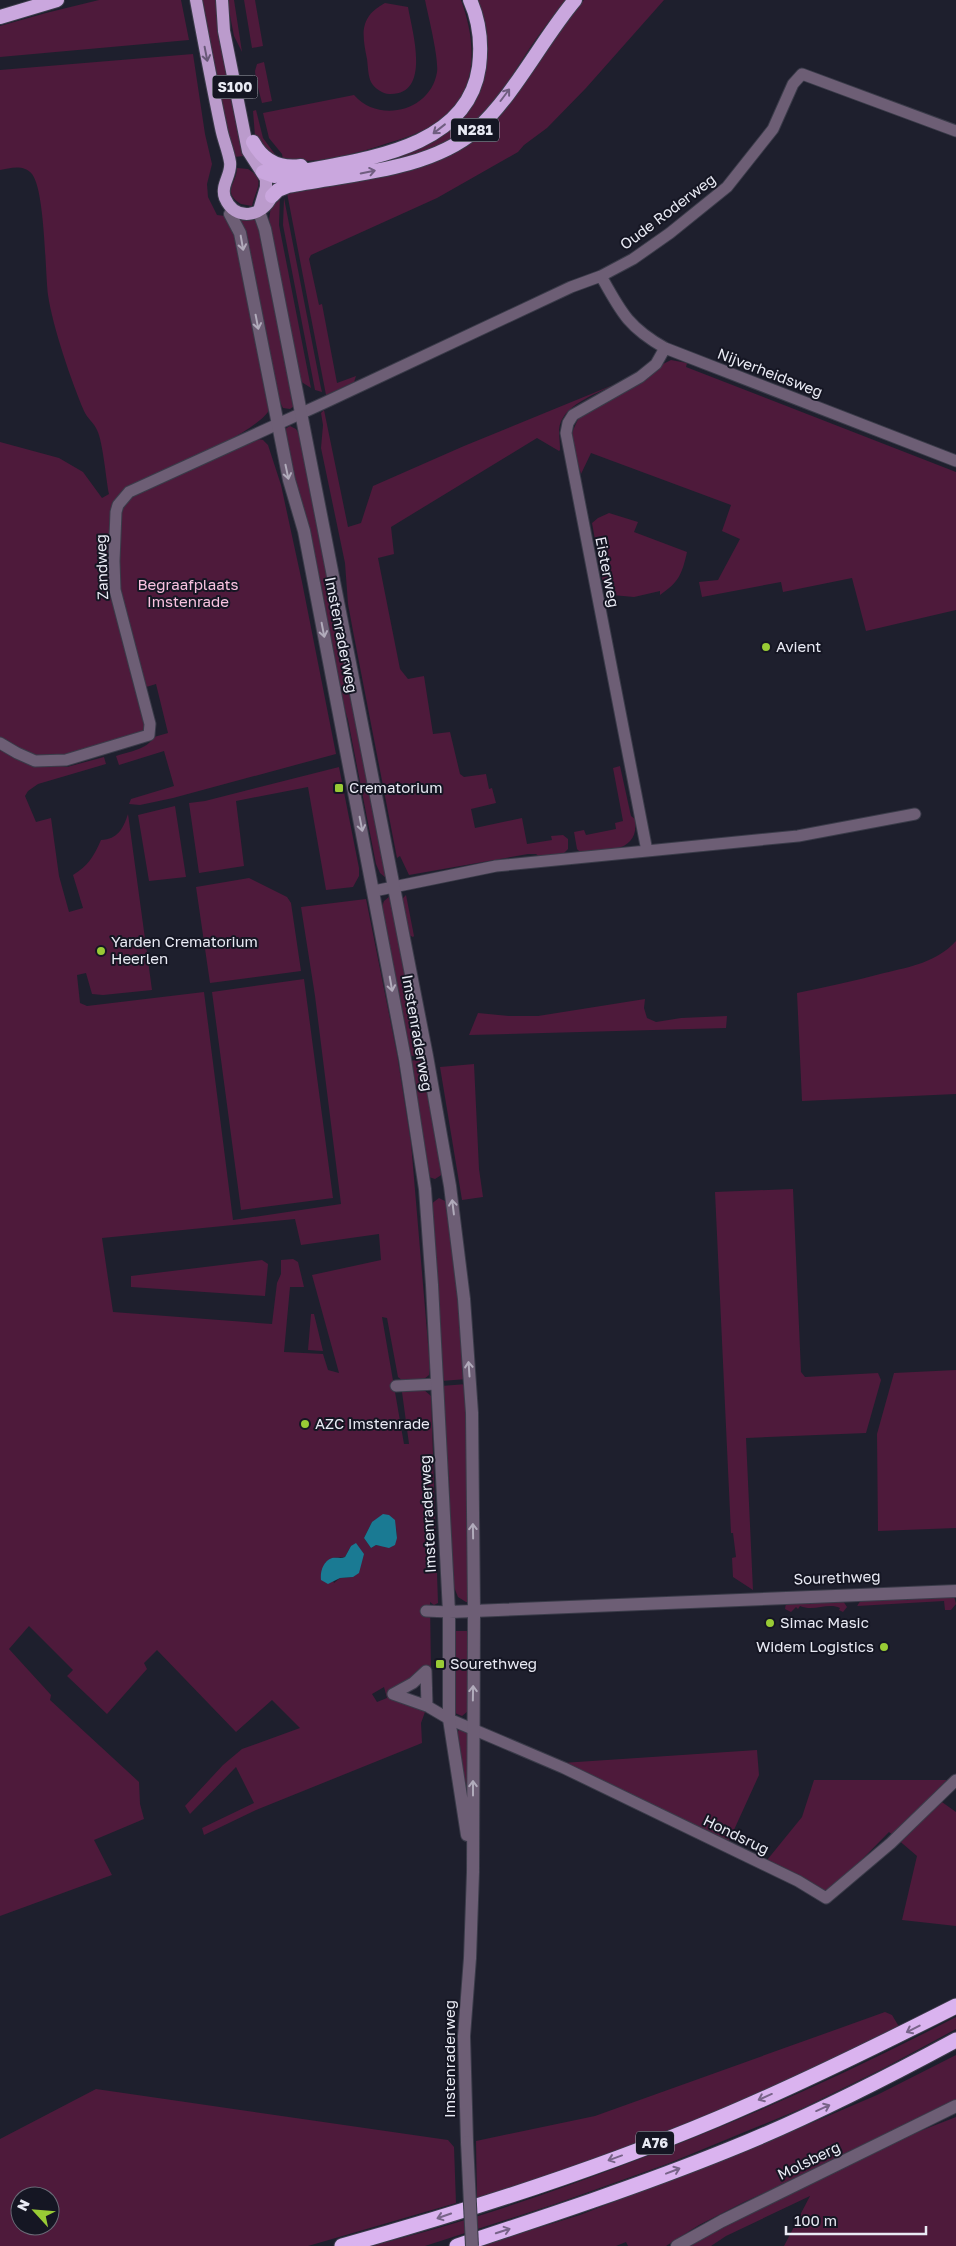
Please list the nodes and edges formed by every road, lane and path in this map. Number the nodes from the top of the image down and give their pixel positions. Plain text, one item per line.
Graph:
1 (58, 0) edge
2 (196, 0) edge
3 (470, 0) edge
4 (575, 0) edge
5 (223, 4) edge
6 (0, 17) edge
7 (956, 131) edge
8 (253, 142) joint
9 (226, 167) junction
10 (260, 168) junction
11 (316, 168) junction
12 (266, 205) junction
13 (230, 214) joint
14 (601, 276) junction
15 (665, 348) junction
16 (301, 413) junction
17 (277, 424) junction
18 (956, 461) edge
19 (0, 743) edge
20 (915, 814) dead end
21 (647, 851) junction
22 (394, 888) junction
23 (374, 891) junction
24 (437, 1384) junction
25 (396, 1386) dead end
26 (956, 1591) edge
27 (426, 1611) dead end
28 (474, 1611) junction
29 (449, 1612) junction
30 (427, 1706) dead end
31 (449, 1719) junction
32 (473, 1728) junction
33 (956, 1780) edge
34 (473, 1872) junction
35 (956, 2006) edge
36 (956, 2040) edge
37 (956, 2106) edge
38 (342, 2246) edge
39 (457, 2246) edge
40 (472, 2246) edge
41 (677, 2246) edge

1 - 6 highway
2 -> 9 main road, S100
3 -> 11 highway, N281
12 -> 4 highway, N281
5 - 8 main road, S100
5 - 10 main road, S100
7 - 14 street, Oude Roderweg
8 - 11 highway, N281
9 - 10 main road
9 - 12 main road, S100
9 - 13 main road
10 - 11 highway, N281
10 - 12 main road, S100
12 - 16 street, Imstenraderweg
13 -> 17 street, Imstenraderweg
14 - 15 street, Nijverheidsweg
14 - 16 street, Oude Roderweg
15 - 18 street, Nijverheidsweg
15 - 21 street, Eisterweg
16 - 17 street, Oude Roderweg
16 - 22 street, Imstenraderweg
17 - 19 street, Zandweg
17 -> 23 street, Imstenraderweg
20 - 21 street
21 - 22 street
22 - 23 street
28 -> 22 street, Imstenraderweg
23 -> 24 street, Imstenraderweg
24 - 25 street
24 - 29 street, Imstenraderweg
26 - 28 street, Sourethweg
27 - 29 street
28 - 29 street, Sourethweg
32 -> 28 street, Imstenraderweg
29 - 31 street, Imstenraderweg
30 - 31 street
31 - 32 street
31 - 34 street, Imstenraderweg
32 - 33 street, Hondsrug
34 -> 32 street, Imstenraderweg
34 - 40 street, Imstenraderweg, bridge
35 -> 38 highway, A76
39 -> 36 highway, A76
37 - 41 street, Molsberg

